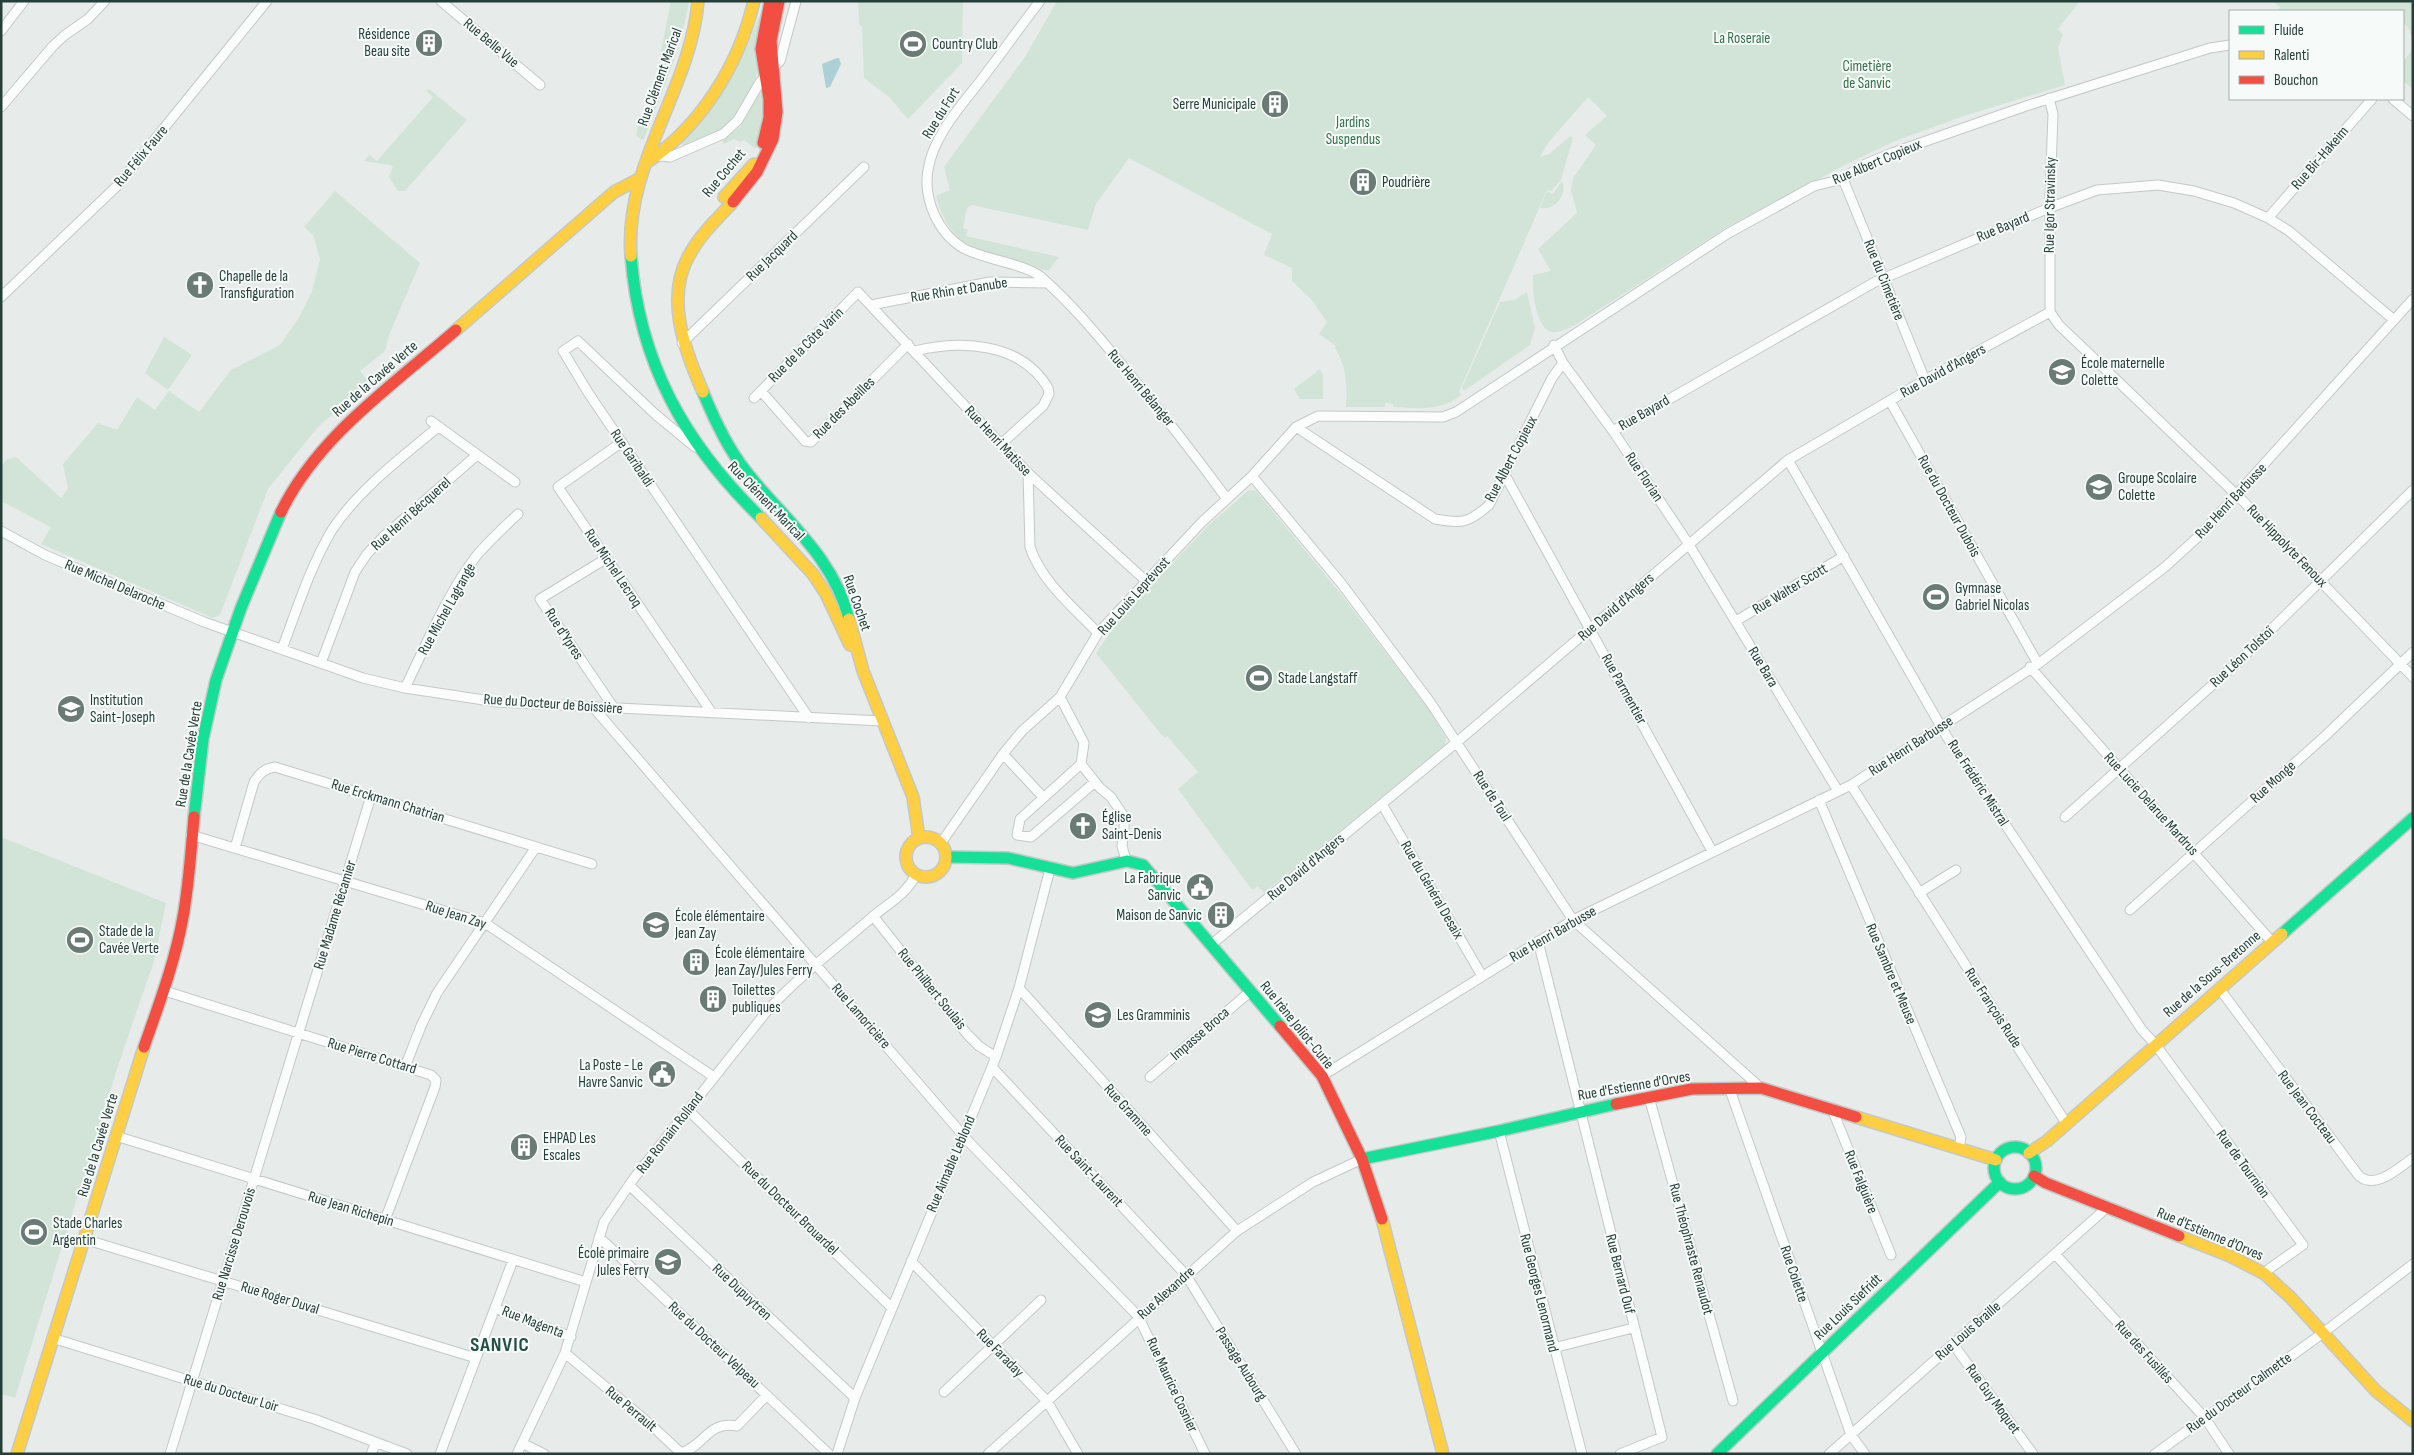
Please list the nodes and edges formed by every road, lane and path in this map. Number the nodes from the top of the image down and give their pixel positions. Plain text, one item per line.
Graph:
1 (24, 1) edge
2 (106, 1) edge
3 (267, 1) edge
4 (441, 1) edge
5 (698, 1) edge
6 (754, 1) edge
7 (770, 1) edge
8 (779, 1) edge
9 (796, 1) edge
10 (1040, 1) edge
11 (1, 31) edge
12 (2229, 45) edge
13 (770, 72) junction
14 (540, 85) dead end
15 (2049, 98) junction
16 (2371, 100) edge
17 (2394, 100) edge
18 (1, 107) edge
19 (2413, 116) edge
20 (659, 156) junction
21 (646, 163) junction
22 (864, 167) dead end
23 (641, 178) junction
24 (1843, 179) junction
25 (2050, 208) junction
26 (2268, 218) junction
27 (1883, 278) junction
28 (1048, 283) junction
29 (858, 292) joint
30 (1, 297) edge
31 (2413, 299) edge
32 (871, 305) junction
33 (2050, 312) junction
34 (2394, 320) junction
35 (684, 345) junction
36 (1554, 345) junction
37 (912, 348) junction
38 (1562, 363) junction
39 (1925, 380) junction
40 (760, 391) junction
41 (754, 398) dead end
42 (1890, 401) junction
43 (1296, 427) junction
44 (1613, 431) junction
45 (622, 442) junction
46 (1001, 444) junction
47 (703, 453) junction
48 (477, 456) junction
49 (1788, 460) junction
50 (1028, 473) junction
51 (1252, 476) junction
52 (1505, 476) junction
53 (515, 482) dead end
54 (2413, 490) edge
55 (2237, 494) junction
56 (1227, 499) junction
57 (518, 514) dead end
58 (1, 531) edge
59 (1688, 543) junction
60 (1844, 556) junction
61 (607, 558) junction
62 (1146, 581) junction
63 (2321, 581) junction
64 (1736, 621) junction
65 (1591, 629) junction
66 (232, 632) junction
67 (1098, 633) junction
68 (282, 649) junction
69 (2413, 652) edge
70 (321, 662) junction
71 (2400, 664) junction
72 (2034, 666) junction
73 (862, 668) junction
74 (2413, 677) edge
75 (405, 688) junction
76 (1060, 697) junction
77 (593, 707) junction
78 (614, 708) junction
79 (712, 713) junction
80 (809, 718) junction
81 (882, 721) junction
82 (1942, 726) junction
83 (1457, 742) junction
84 (1002, 754) junction
85 (1080, 764) junction
86 (2119, 768) junction
87 (1095, 782) junction
88 (1851, 785) junction
89 (1838, 791) junction
90 (371, 796) junction
91 (1043, 797) junction
92 (1819, 800) junction
93 (1382, 804) junction
94 (2065, 817) dead end
95 (2413, 818) edge
96 (192, 834) junction
97 (919, 838) junction
98 (941, 843) junction
99 (536, 847) junction
100 (235, 848) junction
101 (1712, 851) junction
102 (2194, 852) junction
103 (947, 857) junction
104 (1126, 860) junction
105 (592, 864) dead end
106 (1050, 869) junction
107 (1956, 870) dead end
108 (916, 875) junction
109 (345, 880) junction
110 (1919, 893) junction
111 (2130, 910) dead end
112 (873, 916) junction
113 (1573, 920) junction
114 (485, 923) junction
115 (1538, 941) junction
116 (2272, 942) junction
117 (1212, 944) junction
118 (817, 964) junction
119 (1482, 976) junction
120 (1019, 988) junction
121 (2218, 988) junction
122 (165, 991) junction
123 (1251, 991) junction
124 (298, 1034) junction
125 (2155, 1044) junction
126 (996, 1057) junction
127 (406, 1067) junction
128 (992, 1067) junction
129 (1322, 1076) junction
130 (1150, 1077) dead end
131 (714, 1078) junction
132 (1761, 1088) junction
133 (1730, 1090) junction
134 (1649, 1096) junction
135 (1832, 1109) junction
136 (688, 1110) junction
137 (1580, 1110) junction
138 (2066, 1123) junction
139 (1499, 1132) junction
140 (963, 1134) junction
141 (116, 1136) junction
142 (1959, 1149) junction
143 (2029, 1153) junction
144 (2413, 1158) edge
145 (1362, 1160) junction
146 (1996, 1160) junction
147 (2034, 1176) junction
148 (254, 1180) junction
149 (2000, 1182) junction
150 (629, 1185) junction
151 (2105, 1207) junction
152 (385, 1220) junction
153 (1237, 1231) junction
154 (599, 1237) junction
155 (84, 1239) junction
156 (2055, 1254) junction
157 (1891, 1255) dead end
158 (513, 1260) junction
159 (911, 1260) junction
160 (2413, 1264) edge
161 (2265, 1274) junction
162 (1186, 1275) junction
163 (223, 1281) junction
164 (586, 1282) junction
165 (1041, 1300) dead end
166 (891, 1307) junction
167 (495, 1308) junction
168 (1138, 1317) junction
169 (1633, 1328) junction
170 (2323, 1333) junction
171 (571, 1336) junction
172 (52, 1338) junction
173 (1953, 1344) junction
174 (993, 1346) junction
175 (1553, 1348) junction
176 (1821, 1353) junction
177 (565, 1354) junction
178 (476, 1358) junction
179 (192, 1382) junction
180 (944, 1392) dead end
181 (767, 1395) junction
182 (854, 1398) junction
183 (1047, 1401) junction
184 (1733, 1401) dead end
185 (2205, 1418) junction
186 (2413, 1421) edge
187 (1851, 1434) junction
188 (376, 1442) junction
189 (522, 1443) junction
190 (17, 1454) edge
191 (170, 1454) edge
192 (371, 1454) edge
193 (407, 1454) edge
194 (440, 1454) edge
195 (517, 1454) edge
196 (544, 1454) edge
197 (829, 1454) edge
198 (837, 1454) edge
199 (988, 1454) edge
200 (1078, 1454) edge
201 (1205, 1454) edge
202 (1296, 1454) edge
203 (1443, 1454) edge
204 (1582, 1454) edge
205 (1620, 1454) edge
206 (1716, 1454) edge
207 (1829, 1454) edge
208 (1865, 1454) edge
209 (2033, 1454) edge
210 (2155, 1454) edge
211 (2229, 1454) edge

1 - 11 street
2 - 18 street
3 - 30 street, Rue Félix Faure
4 - 14 street, Rue Belle Vue
5 - 21 street, Rue Clément Marical
6 - 20 street
7 - 13 street, Rue Cochet
8 - 13 street, Rue Cochet
9 - 13 street
10 - 28 street, Rue du Fort
12 - 15 street, Rue Albert Copieux
13 - 20 street
13 - 35 street, Rue Cochet
15 - 24 street, Rue Albert Copieux
15 - 25 street, Rue Igor Stravinsky
16 - 26 street, Rue Bir-Hakeim
17 - 19 street
20 - 21 street
21 - 23 street
22 - 35 street, Rue Jacquard
23 - 47 street, Rue Clément Marical
23 - 66 street, Rue de la Cavée Verte
24 - 27 street, Rue du Cimetière
24 - 36 street, Rue Albert Copieux
25 - 26 street, Rue Bayard
25 - 27 street, Rue Bayard
25 - 33 street, Rue Igor Stravinsky
26 - 34 street, Rue Bayard
27 - 39 street, Rue du Cimetière
27 - 44 street, Rue Bayard
28 - 32 street, Rue Rhin et Danube
28 - 56 street, Rue Henri Bélanger
29 - 32 street, Rue Henri Matisse
29 - 40 street, Rue de la Côte Varin
31 - 34 street, Rue Henri Barbusse
32 - 37 street, Rue Henri Matisse
33 - 39 street, Rue David d'Angers
33 - 55 street, Rue Hippolyte Fenoux
34 - 55 street, Rue Henri Barbusse
35 - 73 street, Rue Cochet
36 - 38 street
36 - 43 street, Rue Albert Copieux
37 - 40 street, Rue des Abeilles
37 - 46 street, Rue Henri Matisse
37 - 46 street
38 - 44 street, Rue Florian
38 - 52 street, Rue Albert Copieux
39 - 42 street, Rue David d'Angers
40 - 41 street, Rue de la Côte Varin
42 - 49 street, Rue David d'Angers
42 - 72 street, Rue du Docteur Dubois
43 - 51 street, Rue Albert Copieux
43 - 52 street, Rue Albert Copieux
44 - 59 street, Rue Florian
45 - 47 street, Rue Garibaldi
45 - 61 street, Rue Michel Lecroq
45 - 80 street, Rue Garibaldi
46 - 50 street, Rue Henri Matisse
47 - 73 street, Rue Clément Marical
48 - 53 street
48 - 68 street
48 - 70 street, Rue Henri Bécquerel
49 - 59 street, Rue David d'Angers
49 - 60 street, Rue Frédéric Mistral
50 - 62 street, Rue Henri Matisse
50 - 67 street
51 - 56 street, Rue Albert Copieux
51 - 83 street, Rue de Toul
52 - 65 street, Rue Parmentier
54 - 63 street, Rue Léon Tolstoï
55 - 63 street, Rue Hippolyte Fenoux
55 - 72 street, Rue Henri Barbusse
56 - 62 street, Rue Louis Leprévost
57 - 75 street, Rue Michel Lagrange
58 - 66 street, Rue Michel Delaroche
59 - 64 street, Rue Bara
59 - 65 street, Rue David d'Angers
60 - 64 street, Rue Walter Scott
60 - 82 street, Rue Frédéric Mistral
61 - 78 street, Rue d'Ypres
61 - 79 street, Rue Michel Lecroq
62 - 67 street, Rue Louis Leprévost
63 - 71 street, Rue Hippolyte Fenoux
63 - 86 street, Rue Léon Tolstoï
64 - 89 street, Rue Bara
65 - 83 street, Rue David d'Angers
65 - 101 street, Rue Parmentier
66 - 68 street, Rue du Docteur de Boissière
66 - 96 street, Rue de la Cavée Verte
67 - 76 street, Rue Louis Leprévost
68 - 70 street, Rue du Docteur de Boissière
69 - 71 street, Rue Monge
70 - 75 street, Rue du Docteur de Boissière
71 - 74 street, Rue Hippolyte Fenoux
71 - 102 street, Rue Monge
72 - 82 street, Rue Henri Barbusse
72 - 86 street, Rue Lucie Delarue Mardrus
73 - 81 street, Rue Cochet
75 - 77 street, Rue du Docteur de Boissière
76 - 84 street, Rue Louis Leprévost
76 - 85 street
77 - 78 street, Rue du Docteur de Boissière
77 - 118 street, Rue Lamoricière
78 - 79 street, Rue du Docteur de Boissière
79 - 80 street, Rue du Docteur de Boissière
80 - 81 street, Rue du Docteur de Boissière
81 - 97 street, Rue Cochet
82 - 88 street, Rue Henri Barbusse
82 - 125 street, Rue Frédéric Mistral
83 - 93 street, Rue David d'Angers
83 - 113 street, Rue de Toul
84 - 91 street
84 - 98 street, Rue Louis Leprévost
85 - 87 street
85 - 91 street
86 - 94 street, Rue Léon Tolstoï
86 - 102 street, Rue Lucie Delarue Mardrus
87 - 91 street
87 - 104 street
88 - 89 street, Rue Henri Barbusse
88 - 110 street, Rue François Rude
89 - 92 street, Rue Henri Barbusse
90 - 99 street, Rue Erckmann Chatrian
90 - 100 street, Rue Erckmann Chatrian
90 - 109 street, Rue Madame Récamier
92 - 101 street, Rue Henri Barbusse
92 - 142 street, Rue Sambre et Meuse
93 - 117 street, Rue David d'Angers
93 - 119 street, Rue du Général Desaix
95 - 116 street, Rue de la Sous-Bretonne
96 - 100 street, Rue Jean Zay
96 - 122 street, Rue de la Cavée Verte
97 - 98 street
97 - 108 street
98 - 103 street
99 - 105 street, Rue Erckmann Chatrian
99 - 114 street
100 - 109 street, Rue Jean Zay
101 - 113 street, Rue Henri Barbusse
102 - 111 street, Rue Monge
102 - 116 street, Rue Lucie Delarue Mardrus
103 - 106 street
103 - 108 street
104 - 106 street
104 - 117 street, Rue Irène Joliot-Curie
106 - 120 street, Rue Aimable Leblond
107 - 110 street
108 - 112 street, Rue Romain Rolland
109 - 114 street, Rue Jean Zay
109 - 124 street, Rue Madame Récamier
110 - 138 street, Rue François Rude
112 - 118 street, Rue Romain Rolland
112 - 126 street, Rue Philbert Soulais
113 - 115 street, Rue Henri Barbusse
113 - 132 street, Rue de Toul
114 - 127 street
114 - 131 street, Rue Jean Zay
115 - 119 street, Rue Henri Barbusse
115 - 137 street, Rue Bernard Ouf
116 - 121 street, Rue de la Sous-Bretonne
117 - 123 street, Rue Irène Joliot-Curie
118 - 131 street, Rue Romain Rolland
118 - 140 street, Rue Lamoricière
119 - 129 street, Rue Henri Barbusse
120 - 126 street, Rue Aimable Leblond
120 - 153 street, Rue Gramme
121 - 125 street, Rue de la Sous-Bretonne
121 - 144 street, Rue Jean Cocteau
122 - 124 street, Rue Pierre Cottard
122 - 141 street, Rue de la Cavée Verte
123 - 129 street, Rue Irène Joliot-Curie
123 - 130 street, Impasse Broca
124 - 127 street, Rue Pierre Cottard
124 - 148 street, Rue Narcisse Derouvois
125 - 138 street, Rue de la Sous-Bretonne
125 - 161 street, Rue de Tournion
126 - 128 street, Rue Aimable Leblond
127 - 152 street, Rue Pierre Cottard
128 - 140 street, Rue Aimable Leblond
128 - 162 street, Rue Saint-Laurent
129 - 145 street, Rue Irène Joliot-Curie
131 - 136 street, Rue Romain Rolland
132 - 133 street, Rue d'Estienne d'Orves
132 - 135 street, Rue d'Estienne d'Orves
133 - 134 street, Rue d'Estienne d'Orves
133 - 176 street, Rue Colette
134 - 137 street, Rue d'Estienne d'Orves
134 - 184 street, Rue Théophraste Renaudot
135 - 142 street, Rue d'Estienne d'Orves
135 - 157 street, Rue Falguière
136 - 150 street, Rue Romain Rolland
136 - 166 street, Rue du Docteur Brouardel
137 - 139 street, Rue d'Estienne d'Orves
137 - 169 street, Rue Bernard Ouf
138 - 143 street, Rue de la Sous-Bretonne
139 - 145 street, Rue d'Estienne d'Orves
139 - 175 street, Rue Georges Lenormand
140 - 159 street, Rue Aimable Leblond
140 - 168 street, Rue Lamoricière
141 - 148 street, Rue Jean Richepin
141 - 155 street, Rue de la Cavée Verte
142 - 146 street, Rue d'Estienne d'Orves
143 - 146 street
143 - 147 street
145 - 153 street, Rue Alexandre
145 - 203 street, Rue Irène Joliot-Curie
146 - 149 street
147 - 149 street
147 - 151 street, Rue d'Estienne d'Orves
148 - 152 street, Rue Jean Richepin
148 - 163 street, Rue Narcisse Derouvois
149 - 176 street, Rue Louis Siefridt
150 - 154 street, Rue Romain Rolland
150 - 182 street, Rue Dupuytren
151 - 156 street, Rue Louis Braille
151 - 161 street, Rue d'Estienne d'Orves
152 - 158 street, Rue Jean Richepin
153 - 162 street, Rue Alexandre
154 - 164 street, Rue Romain Rolland
154 - 181 street, Rue du Docteur Velpeau
155 - 163 street, Rue Roger Duval
155 - 172 street, Rue de la Cavée Verte
156 - 173 street, Rue Louis Braille
156 - 185 street, Rue des Fusillés
158 - 164 street, Rue Jean Richepin
158 - 167 street
159 - 166 street, Rue Aimable Leblond
159 - 174 street, Rue Faraday
160 - 170 street, Rue du Docteur Calmette
161 - 170 street, Rue d'Estienne d'Orves
162 - 168 street, Rue Alexandre
162 - 202 street, Passage Aubourg
163 - 178 street, Rue Roger Duval
163 - 179 street, Rue Narcisse Derouvois
164 - 171 street, Rue Romain Rolland
165 - 174 street
166 - 182 street, Rue Aimable Leblond
167 - 171 street, Rue Magenta
167 - 178 street
168 - 183 street, Rue Alexandre
168 - 201 street, Rue Maurice Cosnier
169 - 175 street
169 - 205 street, Rue Bernard Ouf
170 - 185 street, Rue du Docteur Calmette
170 - 186 street, Rue d'Estienne d'Orves
171 - 177 street, Rue Romain Rolland
172 - 179 street, Rue du Docteur Loir
172 - 190 street, Rue de la Cavée Verte
173 - 187 street, Rue Louis Braille
173 - 209 street, Rue Guy Moquet
174 - 180 street
174 - 183 street, Rue Faraday
175 - 204 street, Rue Georges Lenormand
176 - 187 street, Rue Colette
176 - 206 street, Rue Louis Siefridt
177 - 181 street, Rue Perrault
177 - 189 street, Rue Romain Rolland
178 - 194 street
179 - 188 street, Rue du Docteur Loir
179 - 191 street, Rue Narcisse Derouvois
181 - 197 street, Rue du Docteur Velpeau
182 - 198 street, Rue Aimable Leblond
183 - 199 street, Rue Alexandre
183 - 200 street, Rue Faraday
185 - 210 street, Rue du Docteur Calmette
185 - 211 street, Rue des Fusillés
187 - 207 street, Rue Louis Braille
187 - 208 street, Rue Colette
188 - 192 street
188 - 193 street, Rue du Docteur Loir
189 - 195 street, Rue Romain Rolland
189 - 196 street

